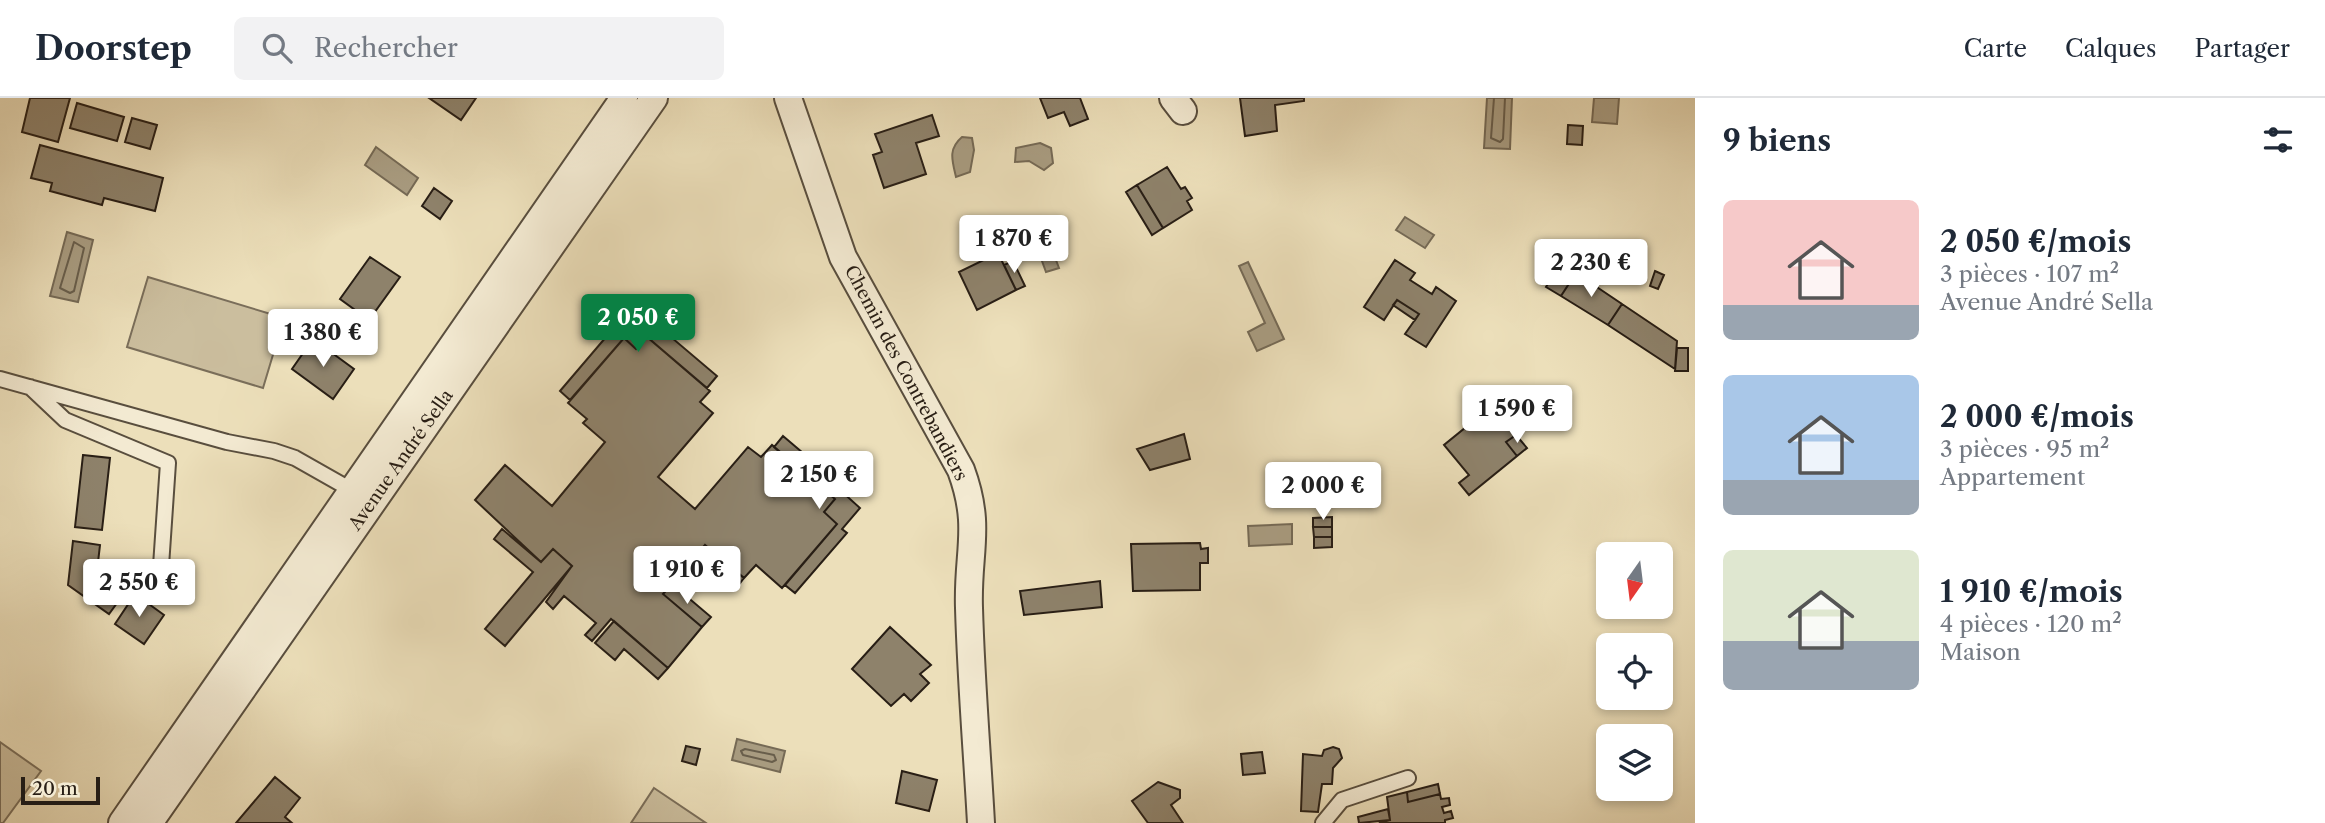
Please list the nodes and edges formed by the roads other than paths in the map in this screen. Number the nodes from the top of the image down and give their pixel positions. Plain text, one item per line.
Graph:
1 (624, 98) edge
2 (654, 98) edge
3 (788, 98) edge
4 (0, 379) edge
5 (29, 386) junction
6 (361, 496) junction
7 (160, 566) dead end
8 (1408, 778) dead end
9 (122, 823) edge
10 (149, 823) edge
11 (981, 823) edge
12 (1323, 823) edge

1 - 6 street, Avenue André Sella
2 - 6 street, Avenue André Sella
3 - 11 street, Chemin des Contrebandiers
4 - 5 lane
5 - 6 lane
5 - 7 lane
6 - 9 street, Avenue André Sella
6 - 10 street, Avenue André Sella
8 - 12 lane

